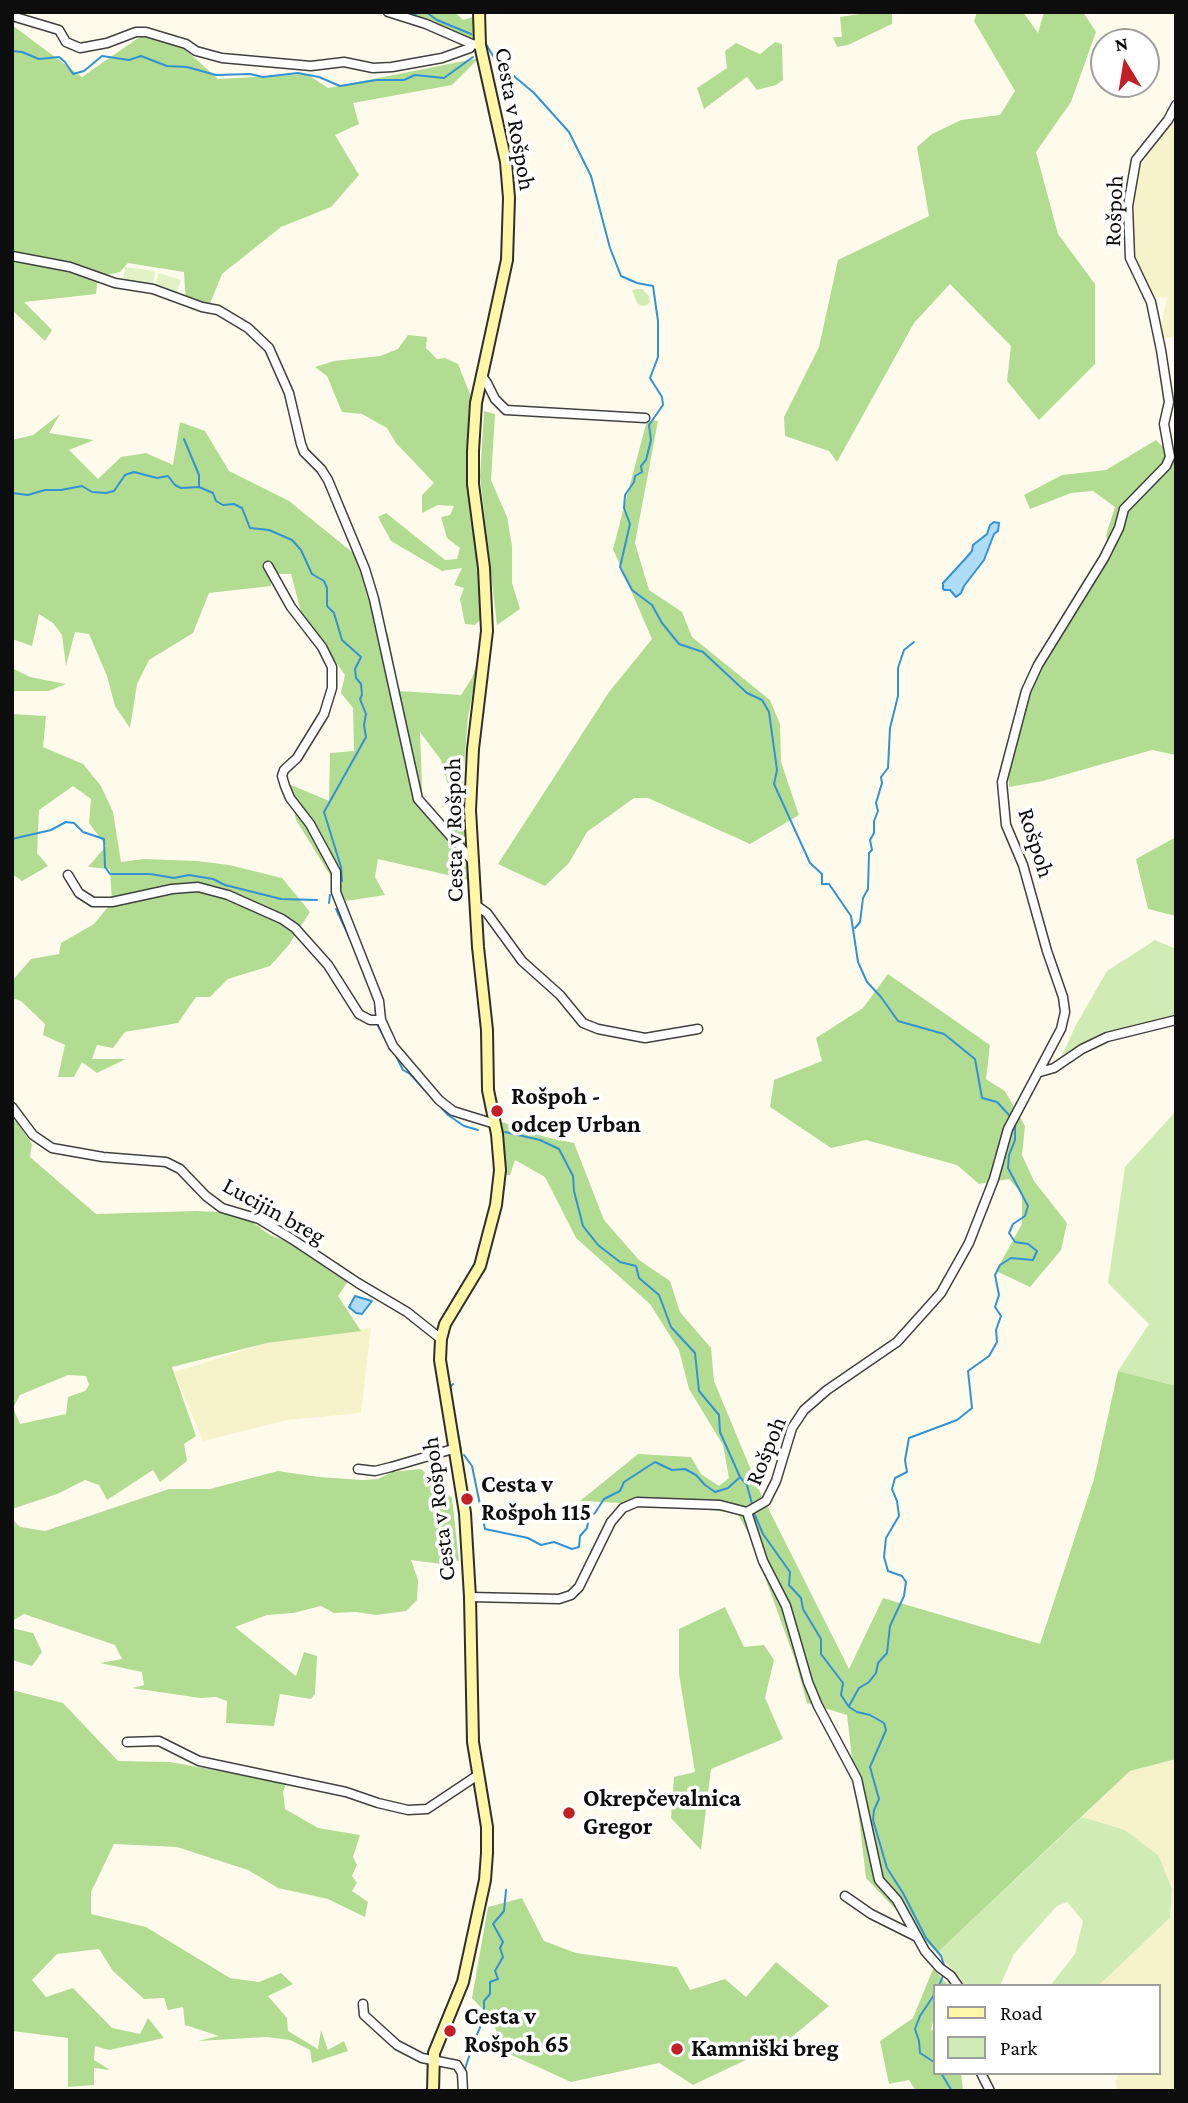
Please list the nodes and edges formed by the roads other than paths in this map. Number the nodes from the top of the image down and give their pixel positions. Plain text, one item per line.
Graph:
1 (388, 12) edge
2 (479, 12) edge
3 (12, 16) edge
4 (476, 44) junction
5 (1176, 105) edge
6 (12, 256) edge
7 (482, 376) junction
8 (1172, 401) edge
9 (645, 418) dead end
10 (268, 566) dead end
11 (473, 859) junction
12 (68, 875) dead end
13 (477, 906) junction
14 (381, 1020) junction
15 (1176, 1020) edge
16 (698, 1029) dead end
17 (1040, 1072) junction
18 (12, 1107) edge
19 (495, 1124) junction
20 (441, 1339) junction
21 (453, 1449) junction
22 (358, 1469) dead end
23 (752, 1510) junction
24 (470, 1597) junction
25 (127, 1742) dead end
26 (478, 1775) junction
27 (845, 1896) dead end
28 (917, 1937) junction
29 (957, 1984) edge
30 (363, 2004) dead end
31 (433, 2060) junction
32 (982, 2075) edge
33 (433, 2091) edge
34 (463, 2091) edge
35 (990, 2091) edge

1 - 4 street
2 - 4 street, Cesta v Rošpoh
3 - 4 street
4 - 7 street, Cesta v Rošpoh
5 - 8 street, Rošpoh
6 - 11 street
7 - 9 street
7 - 11 street, Cesta v Rošpoh
8 - 17 street, Rošpoh
10 - 14 street
11 - 13 street, Cesta v Rošpoh
12 - 14 street
13 - 16 street
13 - 19 street, Cesta v Rošpoh
14 - 19 street
15 - 17 street
17 - 23 street, Rošpoh
18 - 20 street, Lucijin breg
19 - 20 street, Cesta v Rošpoh
20 - 21 street, Cesta v Rošpoh
21 - 22 street
21 - 24 street, Cesta v Rošpoh
23 - 24 street, Cesta v Rošpoh
23 - 28 street, Rošpoh
24 - 26 street, Cesta v Rošpoh
25 - 26 street
26 - 31 street, Cesta v Rošpoh
27 - 28 street
28 - 29 street, Rošpoh
30 - 31 street
31 - 33 street, Cesta v Rošpoh
31 - 34 street
32 - 35 street

